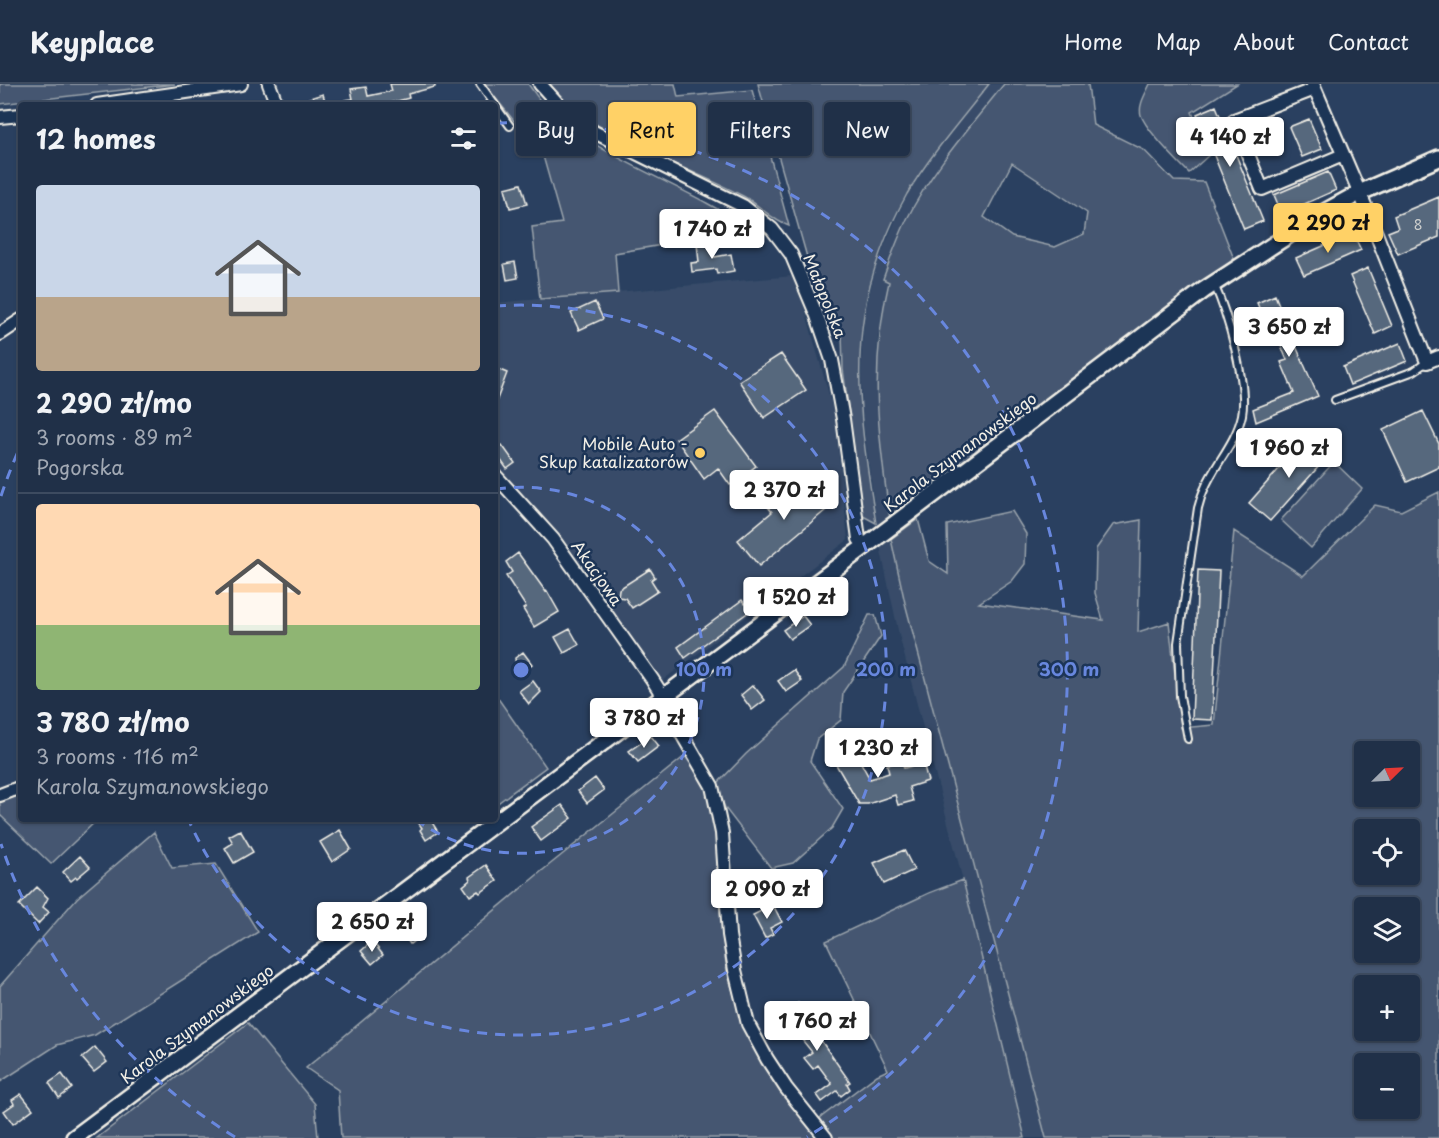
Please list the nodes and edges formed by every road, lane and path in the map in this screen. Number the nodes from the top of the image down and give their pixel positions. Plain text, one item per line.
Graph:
1 (241, 84) edge
2 (269, 84) edge
3 (480, 84) edge
4 (540, 84) edge
5 (1314, 86) edge
6 (118, 102) edge
7 (276, 102) edge
8 (493, 102) edge
9 (498, 109) edge
10 (18, 115) edge
11 (0, 117) edge
12 (510, 126) dead end
13 (1343, 155) junction
14 (1439, 158) edge
15 (1359, 193) junction
16 (1209, 286) junction
17 (18, 323) edge
18 (0, 334) edge
19 (1433, 359) edge
20 (1335, 400) dead end
21 (498, 478) edge
22 (865, 546) junction
23 (661, 698) junction
24 (1188, 740) dead end
25 (18, 788) edge
26 (0, 795) edge
27 (498, 820) edge
28 (496, 822) edge
29 (74, 1138) edge
30 (826, 1138) edge

1 - 6 street
2 - 7 street
3 - 8 lane
4 - 22 street, Małopolska
5 - 13 street
5 - 13 street
9 - 12 lane
10 - 11 street
13 - 15 street
14 - 15 street, Karola Szymanowskiego
15 - 16 street, Karola Szymanowskiego
15 - 19 street
16 - 22 street, Karola Szymanowskiego
16 - 24 lane
17 - 18 street
19 - 20 lane
21 - 23 street, Akacjowa
22 - 23 street, Karola Szymanowskiego
23 - 27 street, Karola Szymanowskiego
23 - 30 street, Akacjowa
25 - 26 street
28 - 29 street, Karola Szymanowskiego

